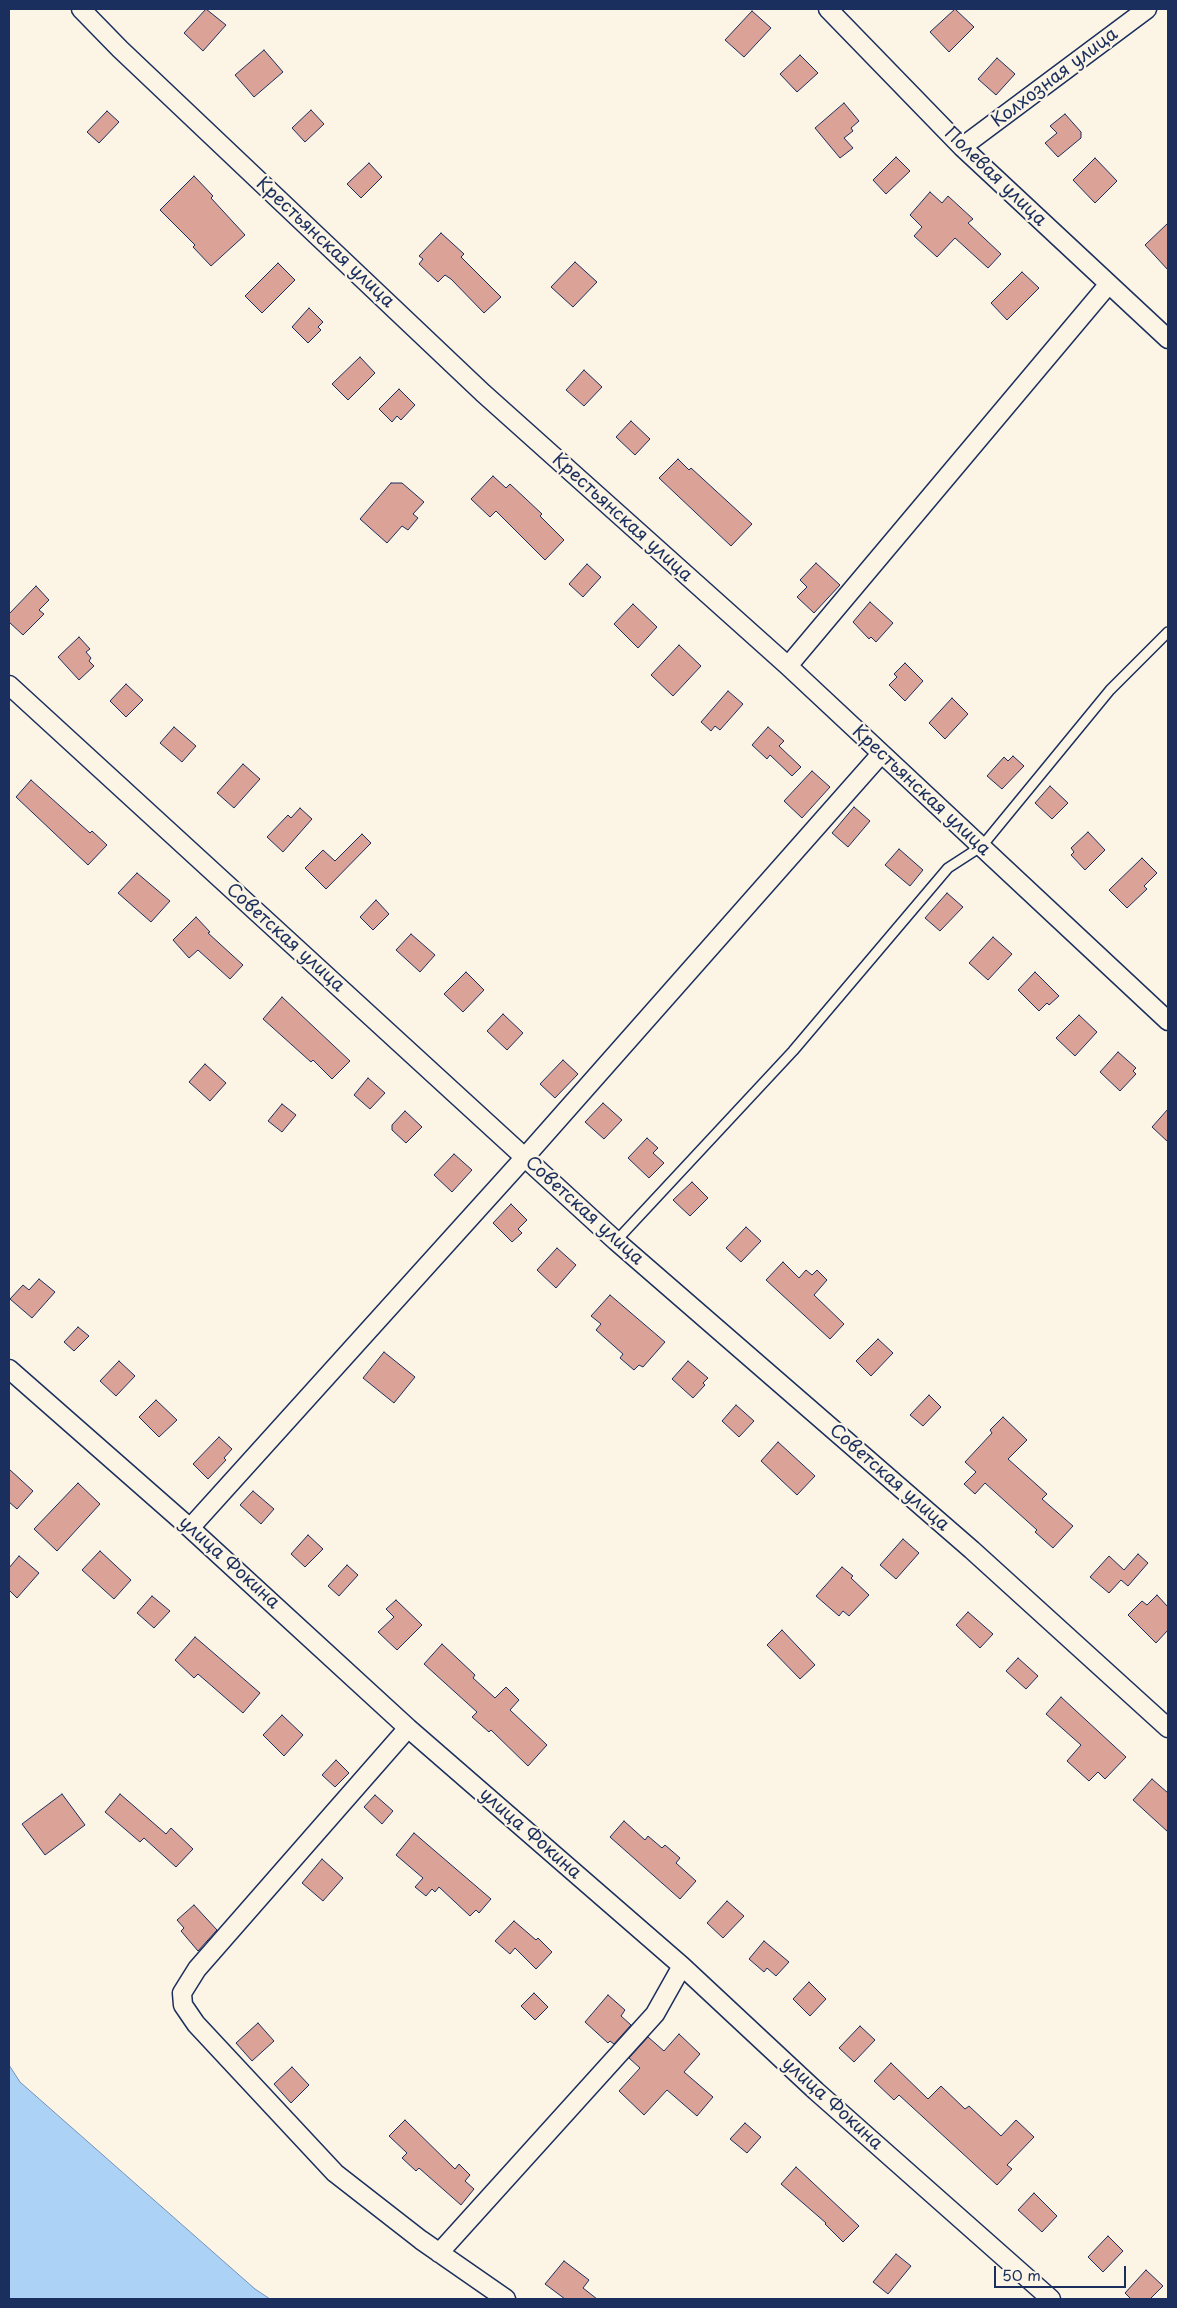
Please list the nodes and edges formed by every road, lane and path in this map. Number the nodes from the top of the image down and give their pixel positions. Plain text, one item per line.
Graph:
1 (81, 9) edge
2 (828, 9) edge
3 (1147, 9) edge
4 (962, 147) junction
5 (1108, 285) junction
6 (1168, 338) edge
7 (1168, 632) edge
8 (788, 666) junction
9 (9, 685) edge
10 (881, 754) junction
11 (982, 846) junction
12 (1168, 1021) edge
13 (525, 1157) junction
14 (616, 1241) junction
15 (9, 1369) edge
16 (190, 1528) junction
17 (408, 1728) junction
18 (1168, 1728) edge
19 (682, 1966) junction
20 (439, 2252) junction
21 (506, 2299) edge
22 (1051, 2299) edge

1 - 8 street, Крестьянская улица
2 - 4 street, Полевая улица
3 - 4 street, Колхозная улица
4 - 5 street, Полевая улица
5 - 6 street, Полевая улица
5 - 8 street
7 - 11 lane
8 - 10 street, Крестьянская улица
9 - 13 street, Советская улица
10 - 11 street, Крестьянская улица
10 - 13 street
11 - 12 street, Крестьянская улица
11 - 14 lane
13 - 14 street, Советская улица
13 - 16 street
14 - 18 street, Советская улица
15 - 16 street, улица Фокина
16 - 17 street, улица Фокина
17 - 19 street, улица Фокина
17 - 20 street
19 - 20 street
19 - 22 street, улица Фокина
20 - 21 street

